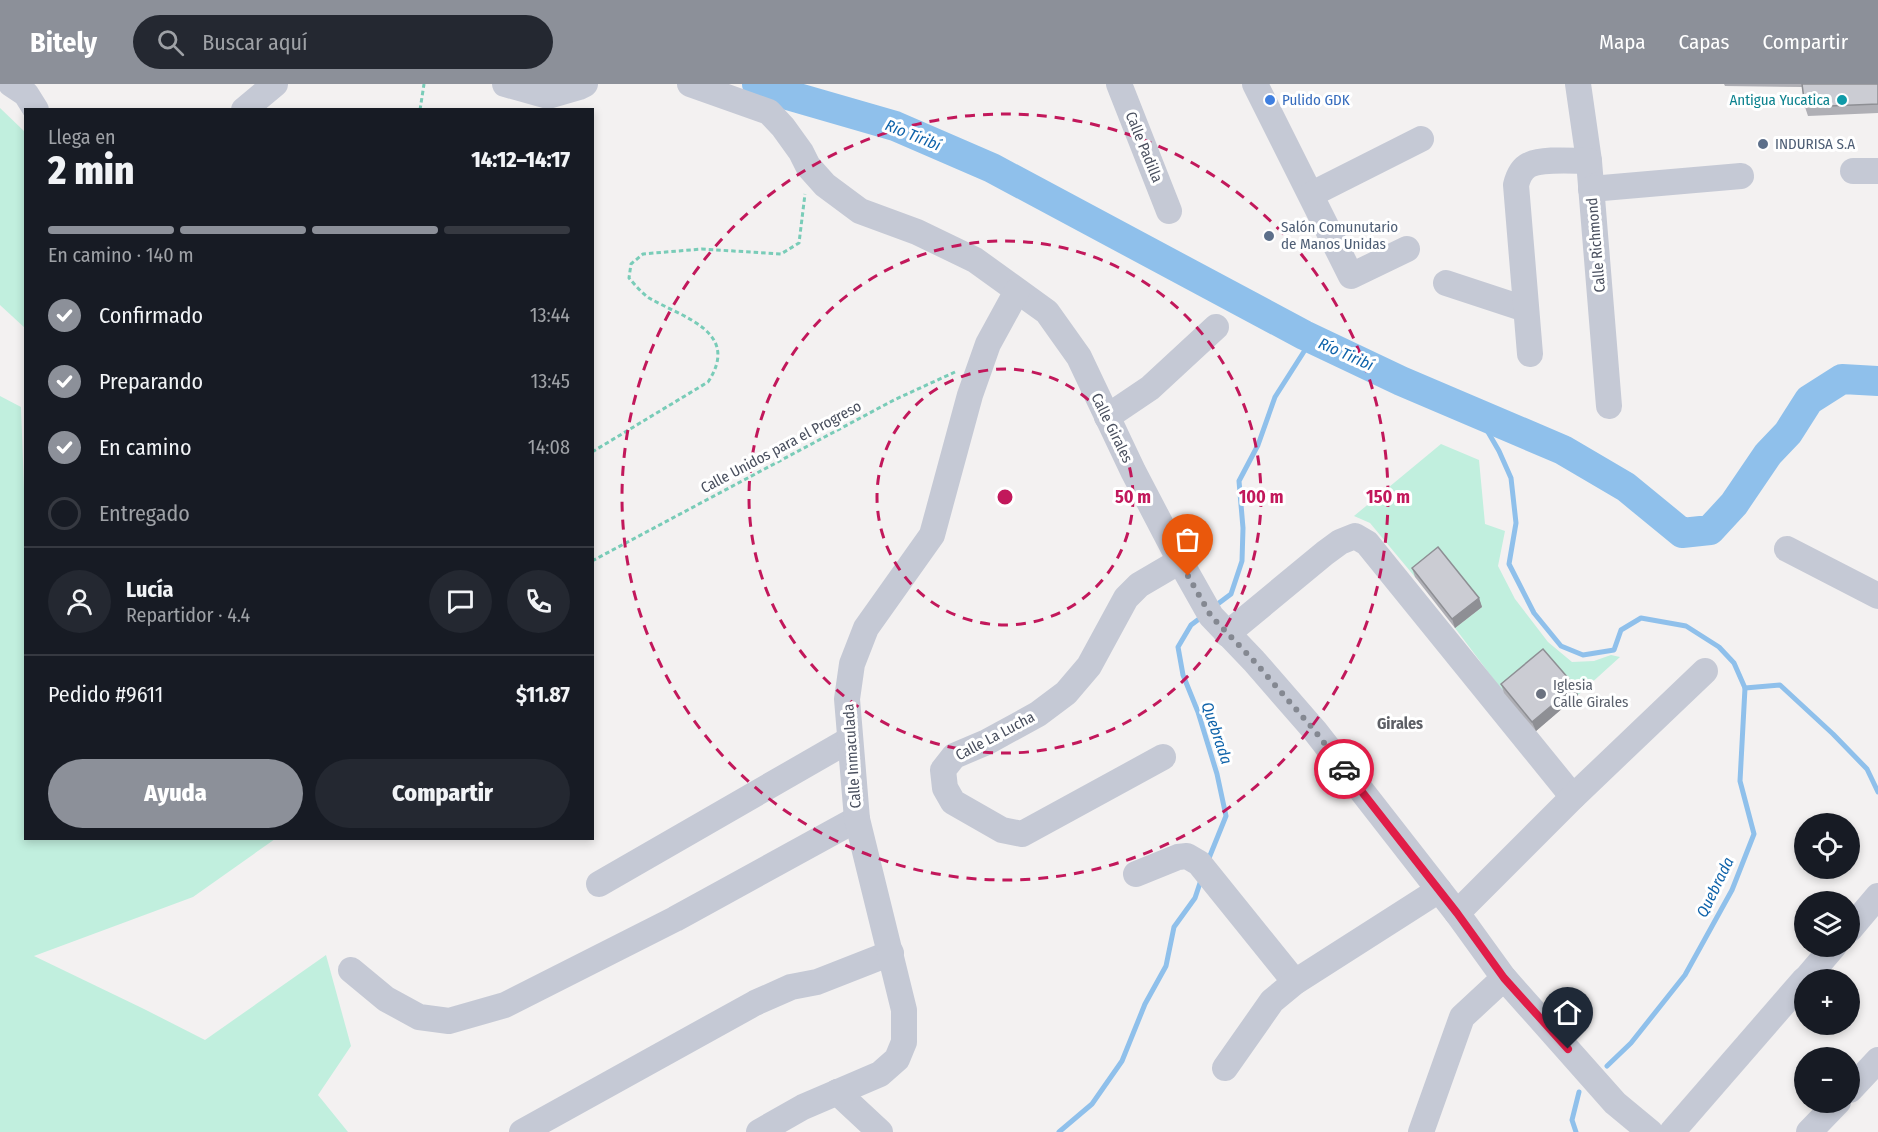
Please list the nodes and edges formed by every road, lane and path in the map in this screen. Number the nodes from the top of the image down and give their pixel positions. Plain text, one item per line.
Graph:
1 (11, 84) edge
2 (275, 84) edge
3 (424, 84) edge
4 (505, 84) edge
5 (585, 84) edge
6 (690, 84) edge
7 (1119, 84) edge
8 (1578, 84) edge
9 (1257, 85) edge
10 (35, 108) edge
11 (246, 108) edge
12 (420, 108) edge
13 (1421, 139) dead end
14 (1589, 161) junction
15 (808, 166) junction
16 (1741, 176) dead end
17 (1591, 189) junction
18 (1312, 194) junction
19 (1169, 210) dead end
20 (1407, 249) dead end
21 (1446, 283) dead end
22 (1017, 291) junction
23 (1525, 309) junction
24 (1216, 327) dead end
25 (1530, 354) dead end
26 (983, 359) junction
27 (1609, 406) dead end
28 (1107, 417) junction
29 (594, 451) edge
30 (1787, 549) dead end
31 (594, 560) edge
32 (1180, 561) junction
33 (1878, 596) edge
34 (1227, 634) junction
35 (1706, 671) dead end
36 (849, 740) junction
37 (1163, 757) dead end
38 (1573, 798) junction
39 (857, 819) junction
40 (1136, 874) dead end
41 (599, 884) dead end
42 (1439, 890) junction
43 (1878, 896) edge
44 (1457, 913) junction
45 (1860, 917) edge
46 (891, 953) junction
47 (1825, 957) edge
48 (1814, 969) edge
49 (351, 970) dead end
50 (1504, 978) junction
51 (1295, 982) junction
52 (1794, 993) edge
53 (1878, 1060) edge
54 (1225, 1068) dead end
55 (1860, 1079) edge
56 (837, 1092) junction
57 (1827, 1113) edge
58 (522, 1132) edge
59 (759, 1132) edge
60 (880, 1132) edge
61 (1421, 1132) edge
62 (1650, 1132) edge
63 (1672, 1132) edge
64 (1809, 1132) edge

1 - 10 street
2 - 11 street
3 - 12 path
4 - 5 street
6 - 15 street, Calle Girales
7 - 19 street, Calle Padilla
8 - 14 street, Calle Richmond
9 - 18 street
13 - 18 street
14 - 17 street, Calle Richmond
14 - 23 street
15 - 22 street, Calle Girales
15 - 29 path
16 - 17 street
17 - 27 street, Calle Richmond
18 - 20 street
21 - 23 street
22 - 26 street, Calle Inmaculada
22 - 28 street, Calle Girales
23 - 25 street
24 - 28 street
26 - 31 path, Calle Unidos para el Progreso
26 - 36 street, Calle Inmaculada
28 - 32 street, Calle Girales
30 - 33 street
32 - 34 street, Calle Girales
32 - 37 street, Calle La Lucha
34 - 38 street
34 - 42 street, Calle Girales
35 - 38 street
36 - 39 street, Calle Inmaculada
36 - 41 street
38 - 44 street
39 - 46 street, Calle Inmaculada
39 - 49 street
40 - 51 street
42 - 44 street, Calle Girales
42 - 51 street
43 - 45 street
44 - 50 street, Calle Girales
46 - 56 street, Calle Inmaculada
46 - 58 street
47 - 48 street
50 - 61 street
50 - 62 street, Calle Girales
51 - 54 street
52 - 63 street
53 - 55 street
56 - 59 street, Calle Inmaculada
56 - 60 street
57 - 64 street

